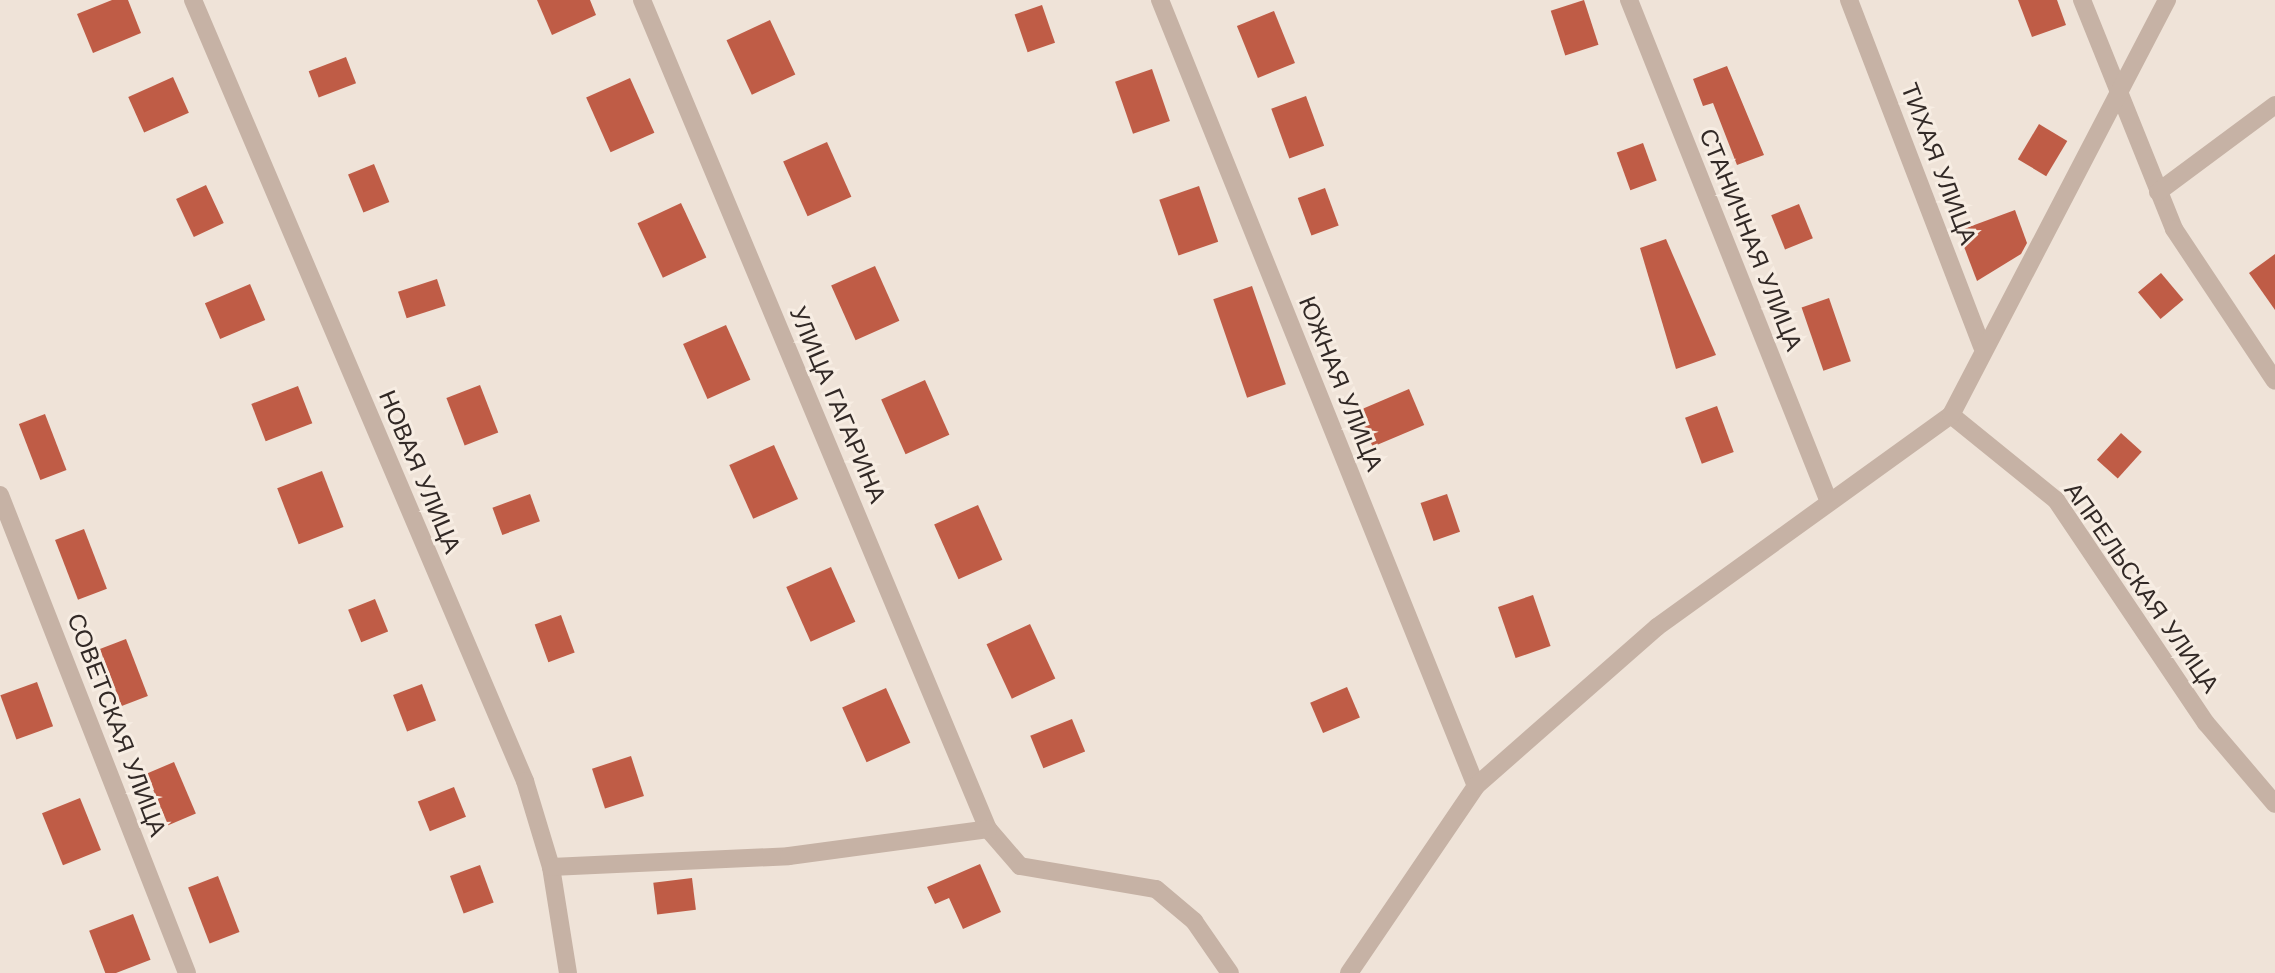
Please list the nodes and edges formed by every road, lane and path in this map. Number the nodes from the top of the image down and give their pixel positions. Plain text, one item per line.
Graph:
1 (193, 0) edge
2 (642, 0) edge
3 (1160, 0) edge
4 (1629, 0) edge
5 (1849, 0) edge
6 (2082, 0) edge
7 (2167, 0) edge
8 (2119, 100) junction
9 (2275, 105) edge
10 (2158, 192) junction
11 (1982, 346) junction
12 (2275, 381) edge
13 (1951, 415) junction
14 (0, 495) edge
15 (1827, 497) junction
16 (1476, 786) junction
17 (2275, 804) edge
18 (988, 829) junction
19 (551, 867) junction
20 (187, 973) edge
21 (568, 973) edge
22 (1230, 973) edge
23 (1349, 973) edge

1 - 19 street, НОВАЯ УЛИЦА
2 - 18 street, УЛИЦА ГАГАРИНА
3 - 16 street, ЮЖНАЯ УЛИЦА
4 - 15 street, СТАНИЧНАЯ УЛИЦА
5 - 11 street, ТИХАЯ УЛИЦА
6 - 8 street
7 - 8 street
8 - 10 street
8 - 11 street
9 - 10 street
10 - 12 street
11 - 13 street
13 - 15 street
13 - 17 street, АПРЕЛЬСКАЯ УЛИЦА
14 - 20 street, СОВЕТСКАЯ УЛИЦА
15 - 16 street
16 - 23 street
18 - 19 street
18 - 22 street, УЛИЦА ГАГАРИНА
19 - 21 street, НОВАЯ УЛИЦА

